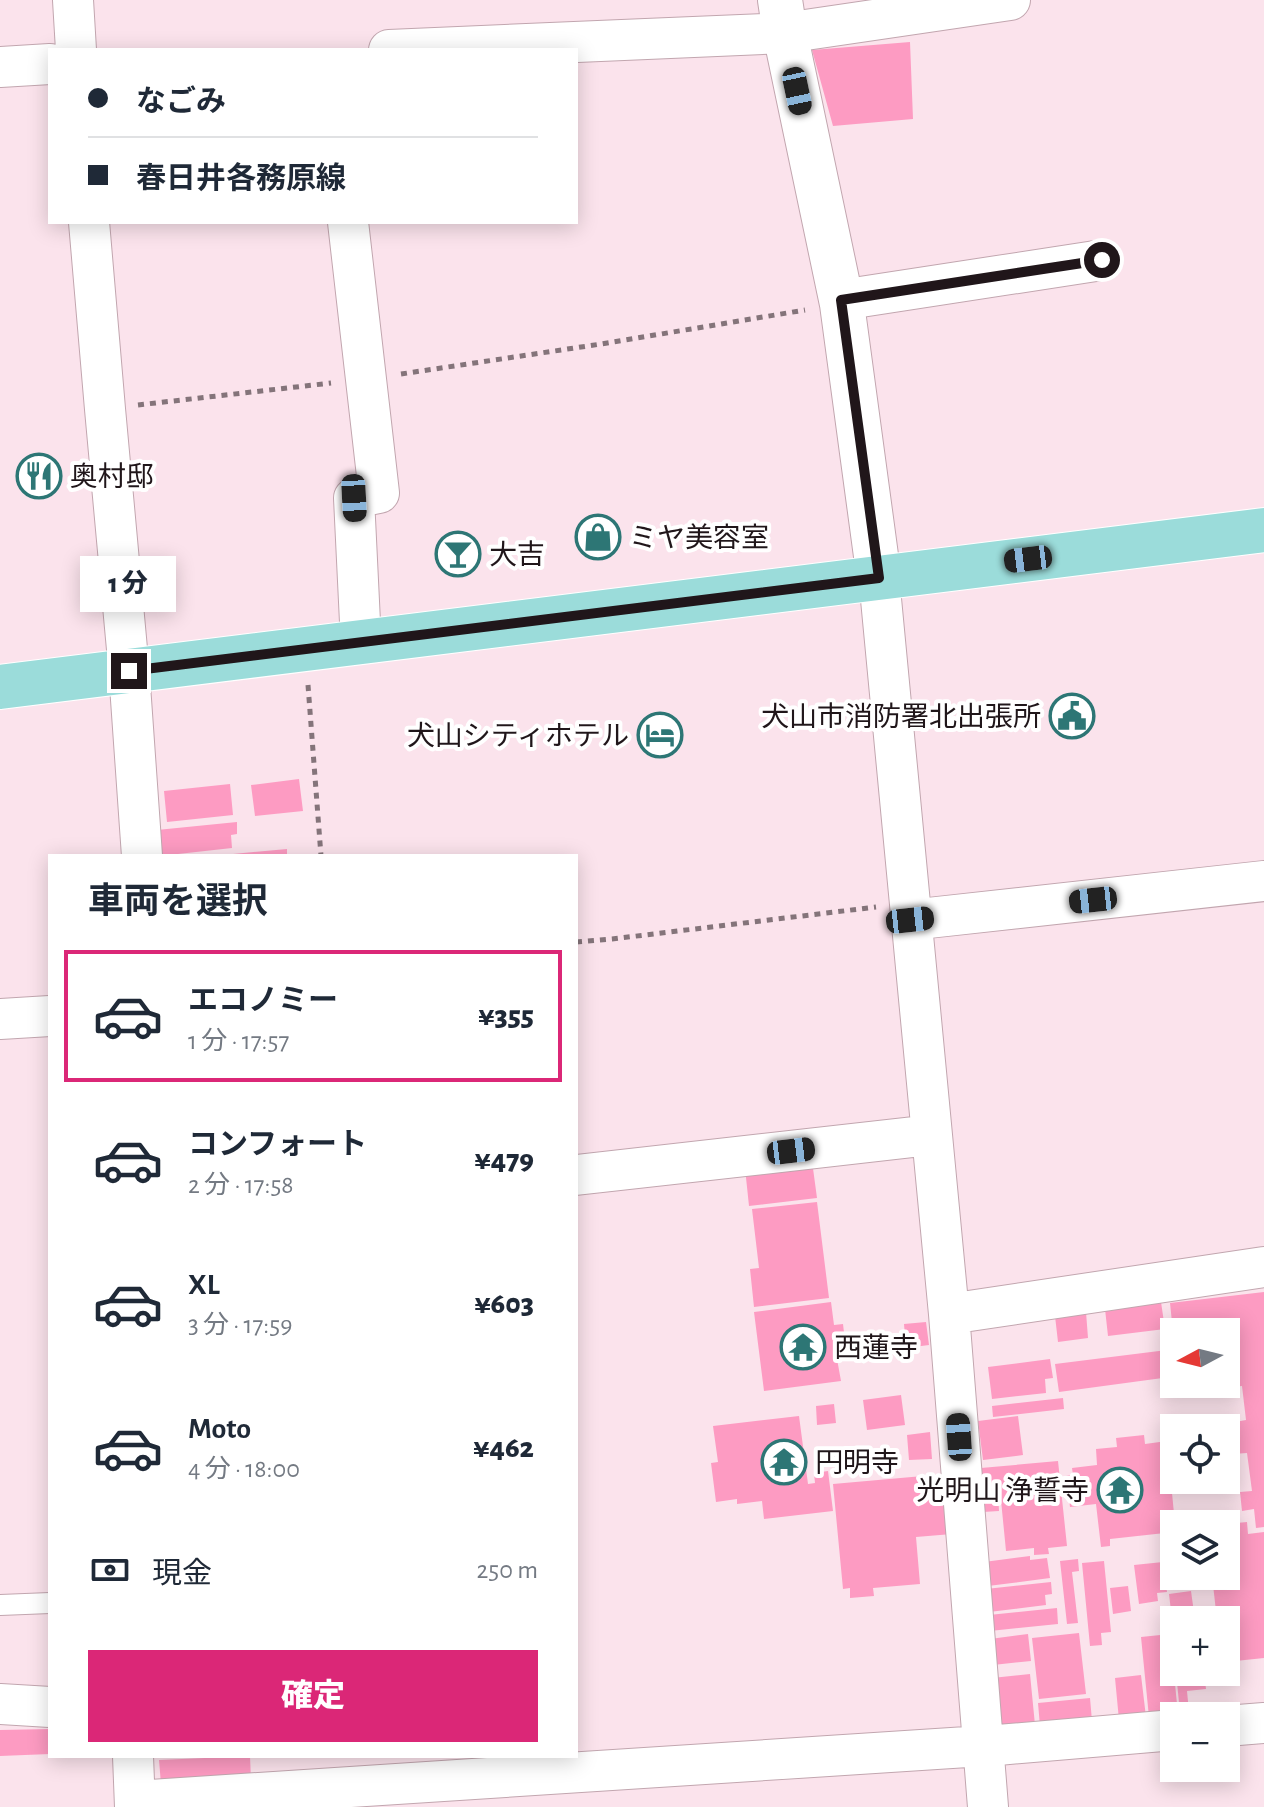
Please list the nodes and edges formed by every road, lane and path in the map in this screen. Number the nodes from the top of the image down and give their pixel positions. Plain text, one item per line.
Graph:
1 (73, 0) edge
2 (1010, 0) edge
3 (782, 17) edge
4 (76, 48) edge
5 (413, 48) edge
6 (48, 64) edge
7 (0, 67) edge
8 (89, 224) edge
9 (348, 224) edge
10 (1102, 260) dead end
11 (841, 302) junction
12 (366, 378) junction
13 (105, 409) junction
14 (1264, 530) edge
15 (879, 578) junction
16 (361, 643) junction
17 (306, 650) junction
18 (129, 671) junction
19 (0, 687) edge
20 (142, 854) edge
21 (321, 854) edge
22 (1264, 881) edge
23 (909, 912) junction
24 (578, 942) edge
25 (48, 1016) edge
26 (0, 1019) edge
27 (931, 1135) junction
28 (578, 1175) edge
29 (1264, 1267) edge
30 (949, 1314) junction
31 (48, 1603) edge
32 (0, 1605) edge
33 (0, 1704) edge
34 (48, 1707) edge
35 (1264, 1723) edge
36 (1240, 1725) edge
37 (1160, 1731) edge
38 (983, 1745) junction
39 (133, 1758) edge
40 (135, 1804) edge
41 (988, 1807) edge

1 - 4 street
2 - 3 street
3 - 5 street
3 - 11 main road
6 - 7 street
8 - 13 street
9 - 12 street
10 - 11 street
11 - 12 path
11 - 15 main road
12 - 13 path
12 - 16 street
13 - 18 street
14 - 15 main road
15 - 16 main road
15 - 23 street
16 - 17 main road
17 - 18 main road
17 - 21 path
18 - 19 main road
18 - 20 street
22 - 23 street
23 - 24 path
23 - 27 street
25 - 26 street
27 - 28 street
27 - 30 street
29 - 30 street
30 - 38 street
31 - 32 lane
33 - 34 street
35 - 36 street
37 - 38 street
38 - 40 street
38 - 41 street
39 - 40 street

